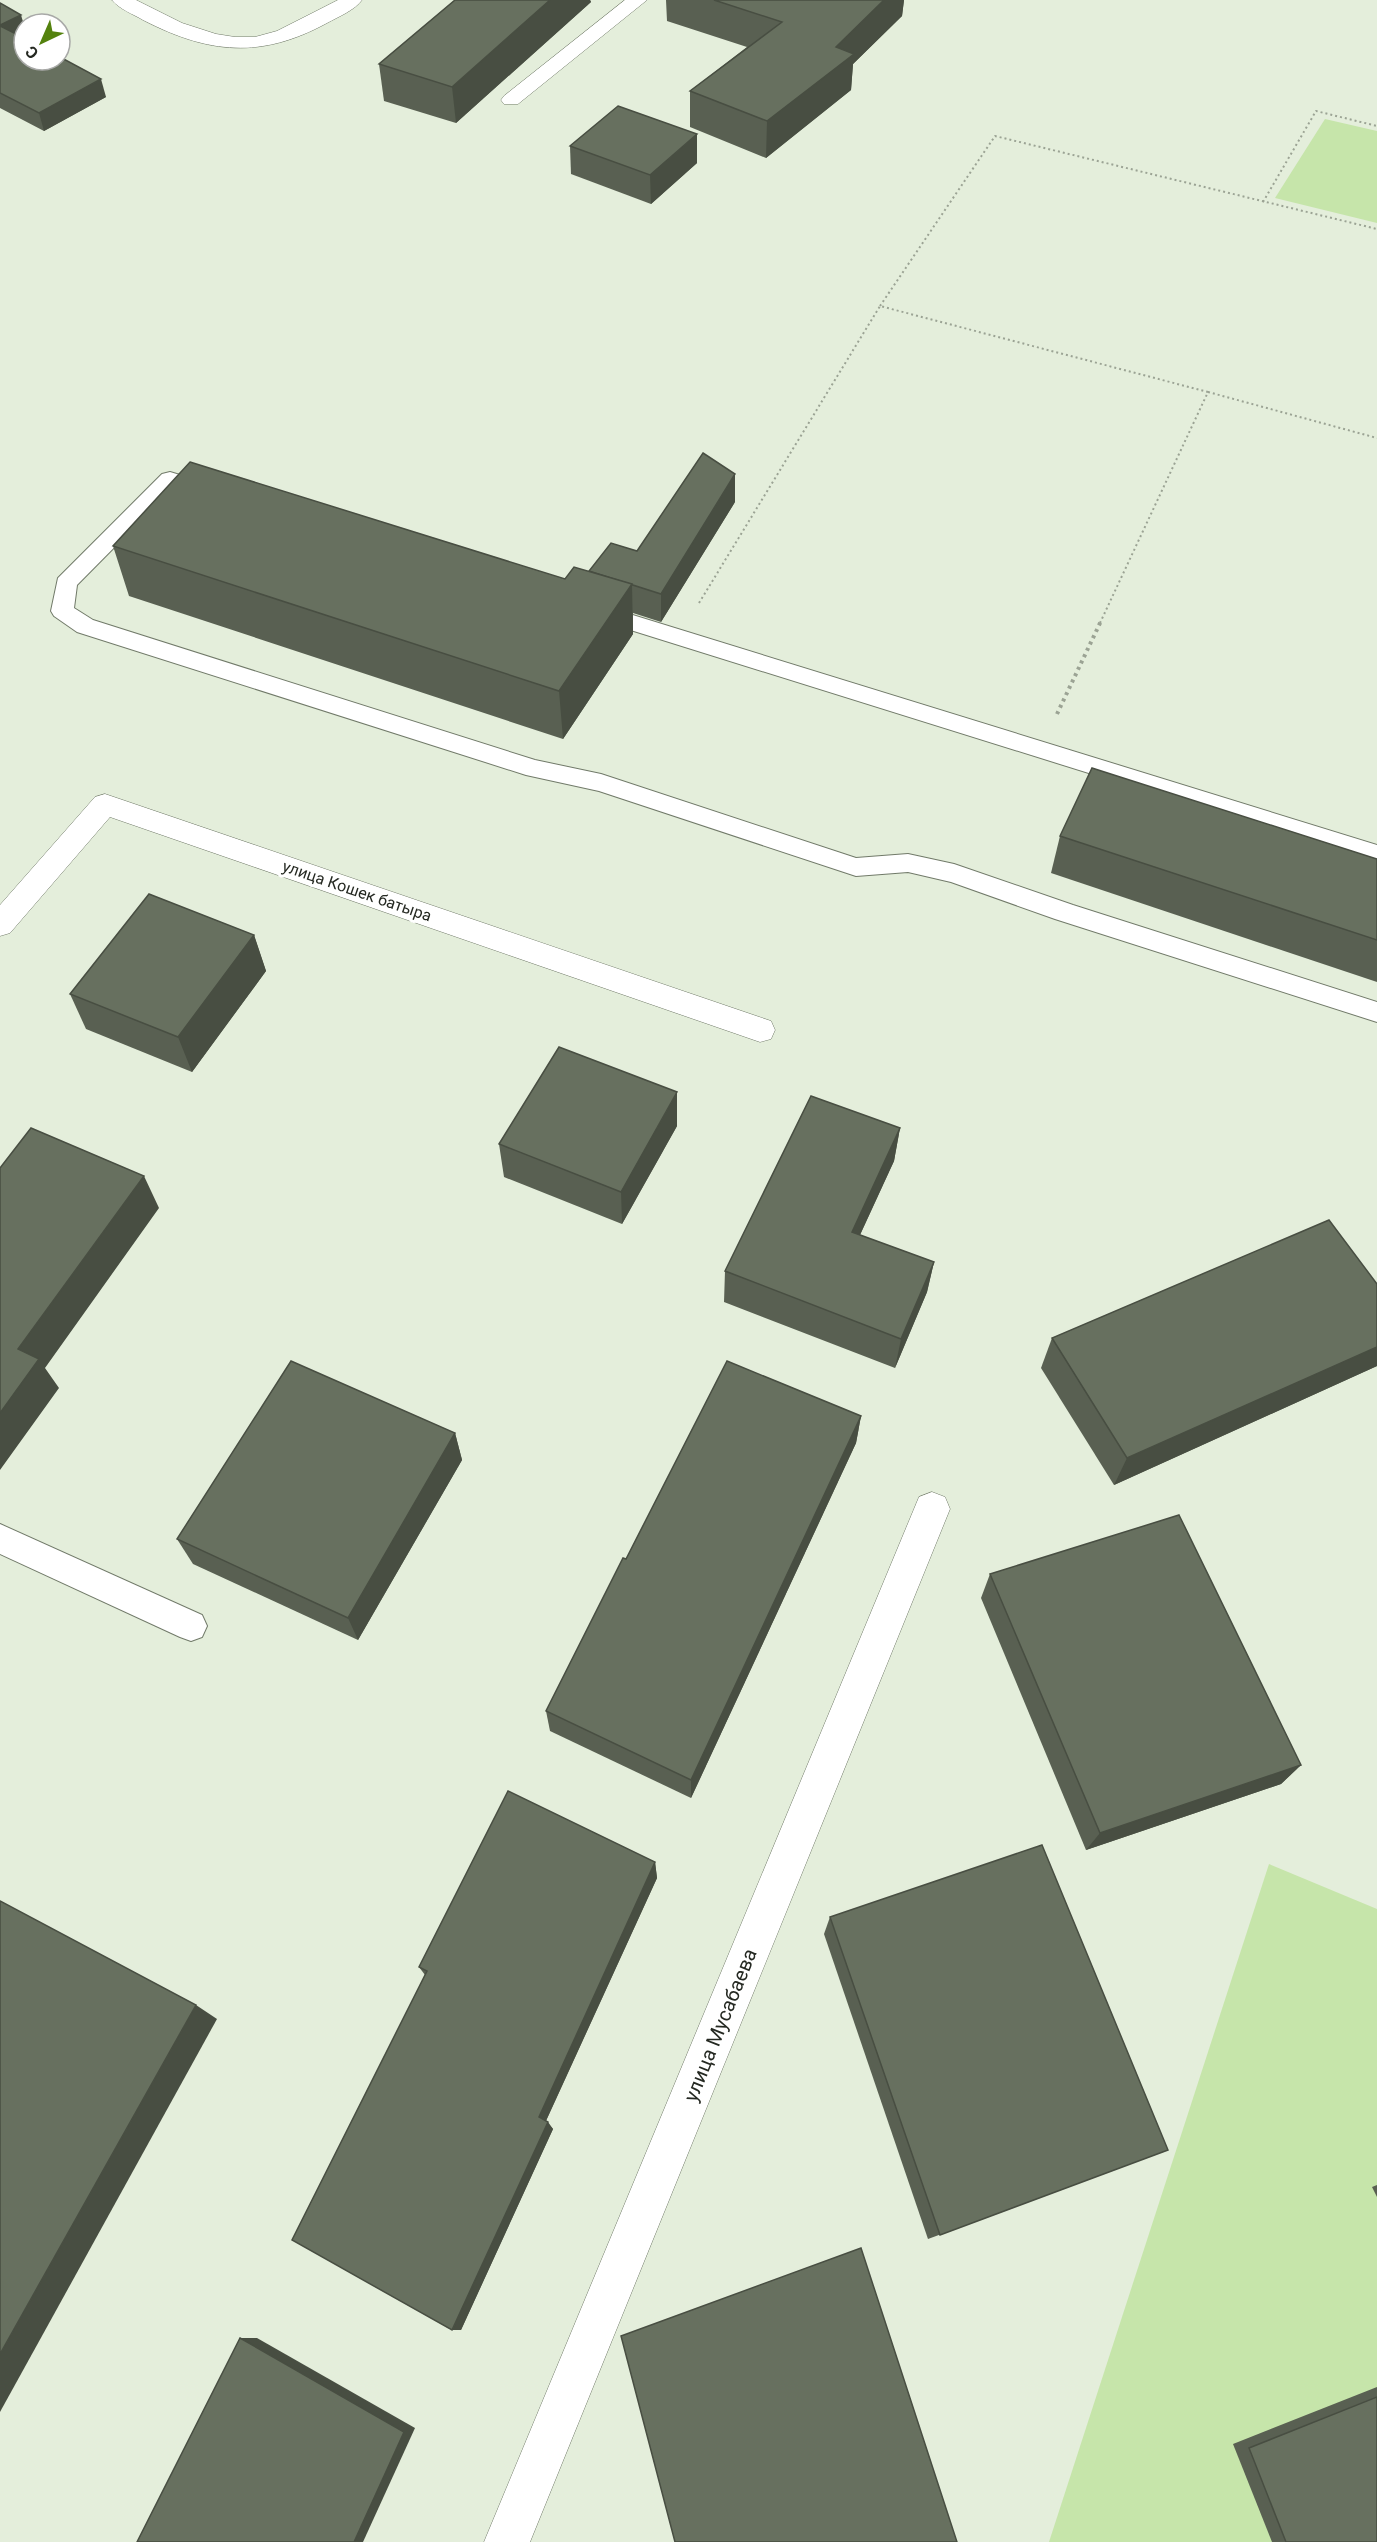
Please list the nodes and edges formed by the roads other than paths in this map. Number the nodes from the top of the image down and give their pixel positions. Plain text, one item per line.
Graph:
1 (122, 0) edge
2 (352, 0) edge
3 (637, 0) edge
4 (512, 100) dead end
5 (227, 497) edge
6 (579, 606) edge
7 (1377, 854) edge
8 (0, 925) edge
9 (1377, 1012) edge
10 (760, 1030) dead end
11 (932, 1509) dead end
12 (0, 1539) edge
13 (191, 1626) dead end
14 (507, 2542) edge

1 - 2 street
3 - 4 street
5 - 9 lane
6 - 7 lane
8 - 10 street, улица Кошек батыра
11 - 14 street, улица Мусабаева
12 - 13 lane

